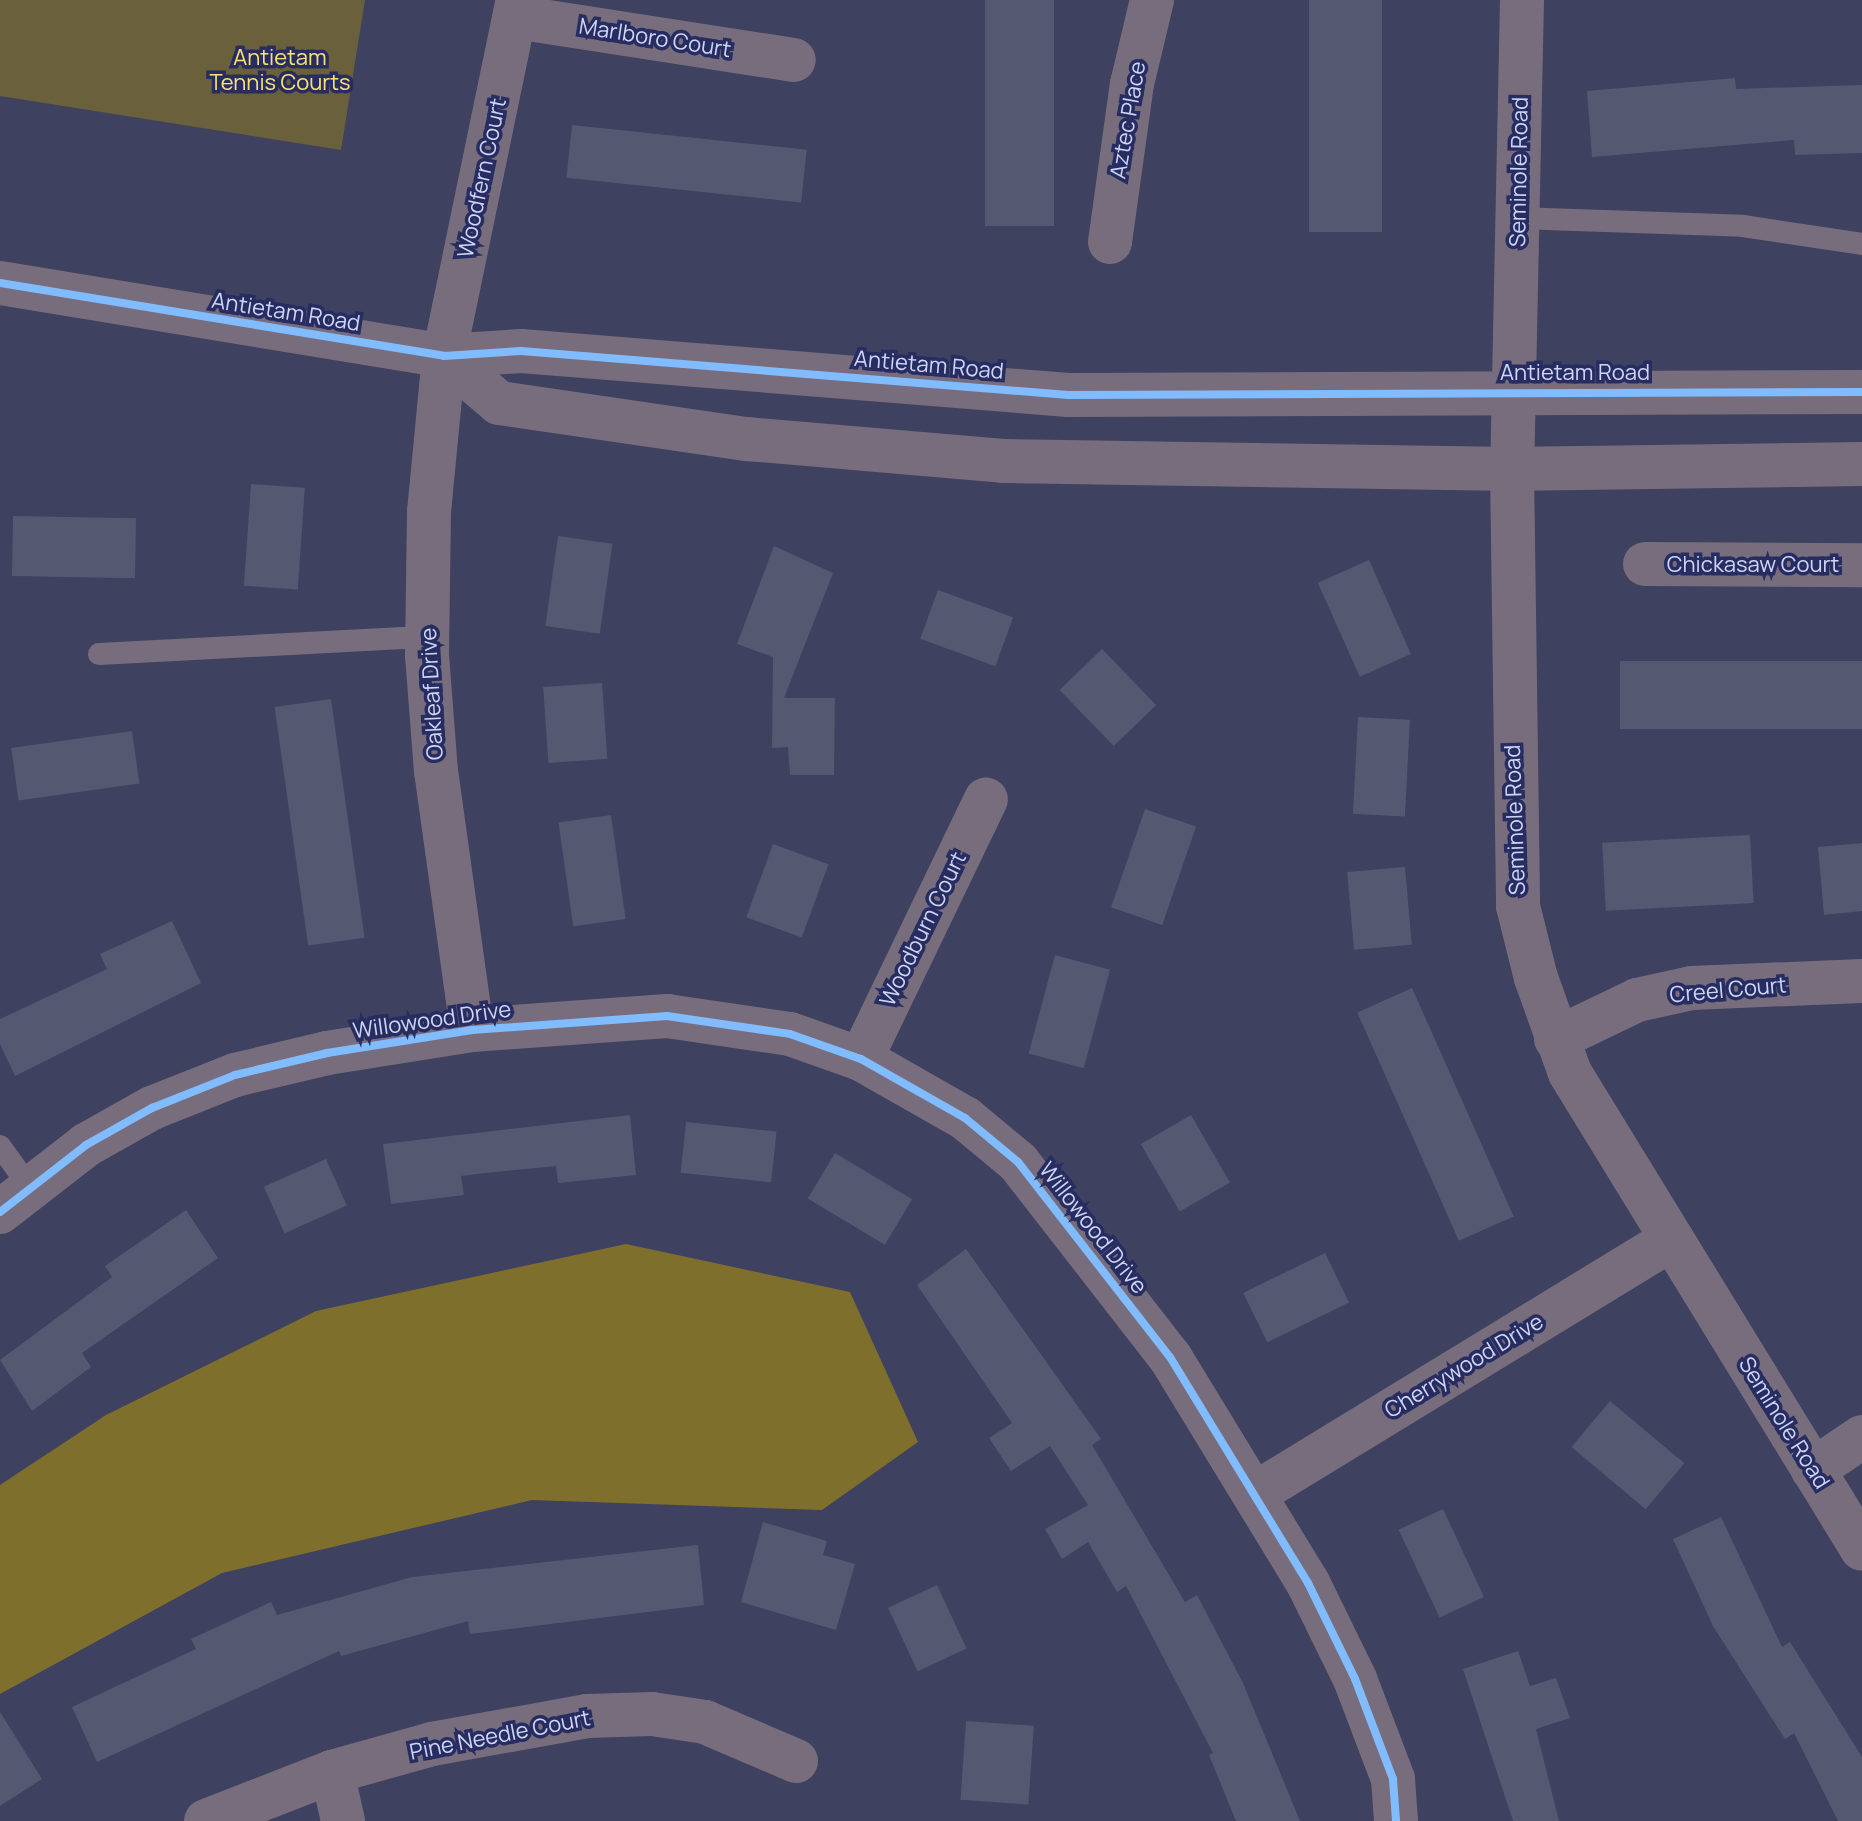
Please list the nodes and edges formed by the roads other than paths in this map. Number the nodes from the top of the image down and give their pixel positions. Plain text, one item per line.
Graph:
1 (1152, 0) edge
2 (1522, 0) edge
3 (517, 8) edge
4 (794, 60) dead end
5 (1518, 218) junction
6 (1110, 242) dead end
7 (1862, 244) edge
8 (0, 283) edge
9 (444, 356) junction
10 (1517, 391) junction
11 (1862, 392) edge
12 (1862, 464) edge
13 (1512, 469) junction
14 (1645, 564) dead end
15 (1862, 565) edge
16 (427, 637) junction
17 (99, 654) dead end
18 (986, 799) dead end
19 (1862, 981) edge
20 (472, 1030) junction
21 (1556, 1039) junction
22 (861, 1059) junction
23 (0, 1146) edge
24 (15, 1199) edge
25 (1672, 1239) junction
26 (1862, 1437) edge
27 (1813, 1470) junction
28 (1256, 1493) junction
29 (1862, 1549) edge
30 (796, 1761) dead end
31 (332, 1772) junction
32 (206, 1821) edge
33 (343, 1821) edge
34 (1396, 1821) edge

1 - 6 street, Aztec Place
2 - 5 street, Seminole Road
3 - 4 street, Marlboro Court
3 - 9 street, Woodfern Court
5 - 7 lane
5 - 10 street, Seminole Road
8 - 9 street, Antietam Road
9 - 10 street, Antietam Road
9 - 13 street
9 - 16 street, Oakleaf Drive
10 - 11 street, Antietam Road
10 - 13 street, Seminole Road
12 - 13 street
13 - 21 street, Seminole Road
14 - 15 street, Chickasaw Court
16 - 17 lane
16 - 20 street, Oakleaf Drive
18 - 22 street, Woodburn Court
19 - 21 street, Creel Court
20 - 22 street, Willowood Drive
20 - 24 street, Willowood Drive
21 - 25 street, Seminole Road
22 - 28 street, Willowood Drive
23 - 24 lane
25 - 27 street, Seminole Road
25 - 28 street, Cherrywood Drive
26 - 27 street
27 - 29 street, Seminole Road
28 - 34 street, Willowood Drive
30 - 31 street, Pine Needle Court
31 - 32 street, Pine Needle Court
31 - 33 street

